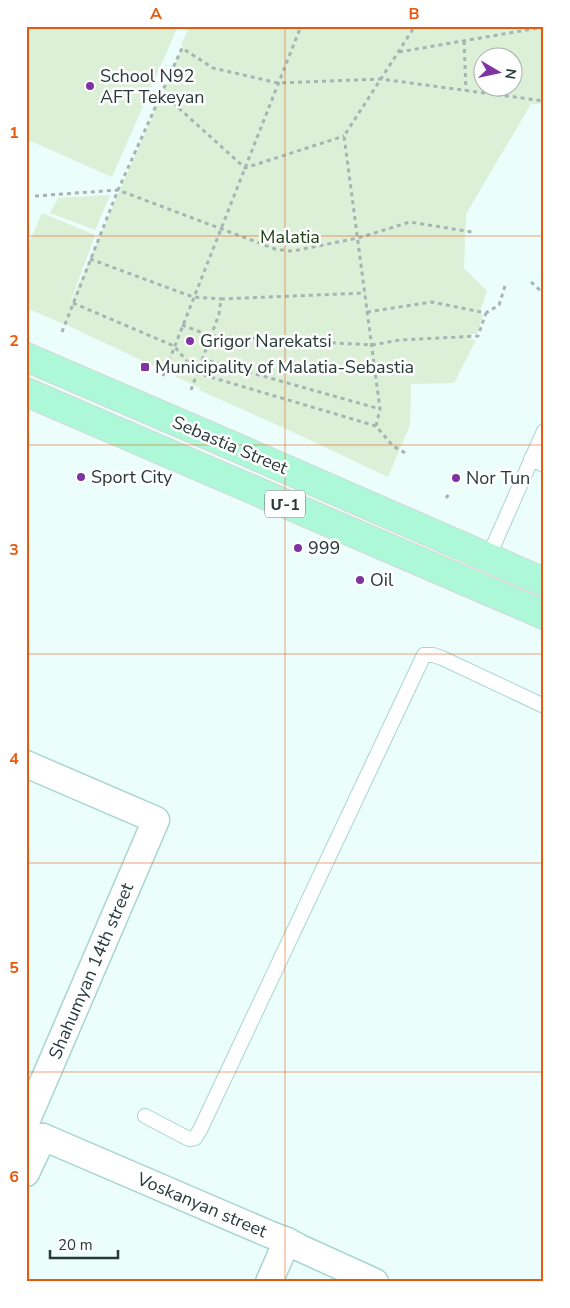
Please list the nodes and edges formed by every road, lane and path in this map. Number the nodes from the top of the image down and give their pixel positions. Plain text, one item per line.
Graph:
1 (301, 26) edge
2 (415, 26) edge
3 (544, 28) edge
4 (464, 41) junction
5 (398, 52) junction
6 (381, 80) junction
7 (278, 83) junction
8 (466, 91) junction
9 (162, 92) junction
10 (544, 101) edge
11 (344, 136) junction
12 (245, 168) junction
13 (118, 190) junction
14 (35, 196) dead end
15 (220, 228) junction
16 (472, 232) dead end
17 (358, 238) junction
18 (90, 259) junction
19 (532, 282) dead end
20 (505, 286) dead end
21 (365, 293) junction
22 (544, 294) edge
23 (193, 298) junction
24 (221, 299) junction
25 (73, 303) junction
26 (367, 312) junction
27 (486, 313) junction
28 (182, 325) junction
29 (62, 332) dead end
30 (211, 336) junction
31 (372, 345) junction
32 (174, 346) junction
33 (26, 357) edge
34 (202, 360) junction
35 (197, 373) junction
36 (162, 376) dead end
37 (191, 390) dead end
38 (26, 392) edge
39 (380, 409) junction
40 (376, 426) junction
41 (544, 431) edge
42 (407, 454) dead end
43 (531, 459) junction
44 (544, 465) edge
45 (449, 494) dead end
46 (446, 498) dead end
47 (488, 558) junction
48 (544, 582) edge
49 (544, 615) edge
50 (544, 706) edge
51 (26, 764) edge
52 (145, 1116) dead end
53 (32, 1132) edge
54 (26, 1173) edge
55 (287, 1241) junction
56 (270, 1282) edge
57 (375, 1282) edge

1 - 7 path
2 - 5 path
3 - 4 path
4 - 5 path
4 - 8 path
5 - 6 path
6 - 7 path
6 - 8 path
6 - 11 path
7 - 9 path
7 - 12 path
8 - 10 path
9 - 12 path
9 - 13 path
11 - 12 path
11 - 17 path
12 - 15 path
13 - 14 path
13 - 15 path
13 - 18 path
15 - 17 path
15 - 23 path
16 - 17 path
17 - 21 path
18 - 23 path
18 - 25 path
19 - 22 path
20 - 27 path
21 - 24 path
21 - 26 path
23 - 24 path
23 - 28 path
24 - 30 path
25 - 29 path
25 - 32 path
26 - 27 path
26 - 31 path
27 - 31 path
28 - 30 path
28 - 32 path
30 - 31 path
30 - 34 path
31 - 39 path
32 - 35 path
32 - 36 path
33 - 47 main road, Sebastia Street / Մ-1
34 - 35 path
34 - 39 path
35 - 37 path
35 - 40 path
38 - 49 main road, Sebastia Street / Մ-1
39 - 40 path
40 - 42 path
41 - 43 lane
43 - 44 lane
43 - 47 lane
45 - 46 path
47 - 48 main road, Sebastia Street / Մ-1
50 - 52 lane
51 - 53 street, Shahumyan 14th street
53 - 54 street, Shahumyan 14th street
53 - 55 street, Voskanyan street
55 - 56 street
55 - 57 street, Voskanyan street

